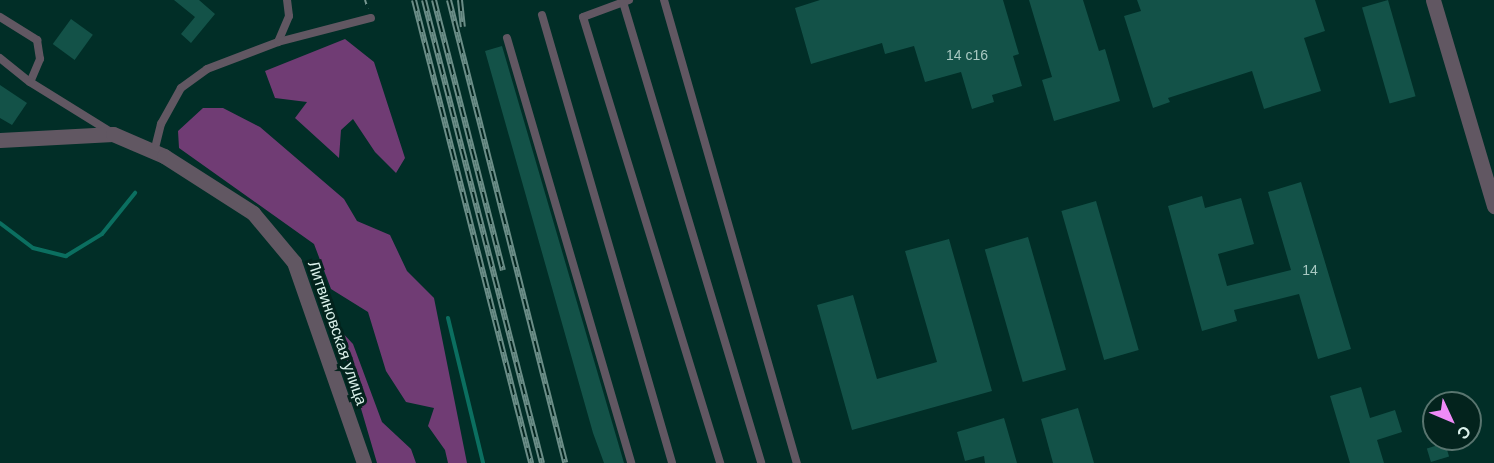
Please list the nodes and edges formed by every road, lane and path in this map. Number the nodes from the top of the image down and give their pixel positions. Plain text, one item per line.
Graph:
1 (287, 0) edge
2 (663, 0) edge
3 (1433, 0) edge
4 (626, 1) edge
5 (542, 15) dead end
6 (0, 17) edge
7 (370, 18) dead end
8 (507, 38) dead end
9 (278, 42) junction
10 (0, 58) edge
11 (30, 82) junction
12 (112, 134) junction
13 (0, 140) edge
14 (154, 152) junction
15 (1494, 206) edge
16 (364, 463) edge
17 (632, 463) edge
18 (672, 463) edge
19 (720, 463) edge
20 (761, 463) edge
21 (796, 463) edge

1 - 9 lane
2 - 21 lane
3 - 15 street
4 - 19 lane
4 - 20 lane
5 - 18 lane
6 - 11 lane
7 - 9 lane
8 - 17 lane
9 - 14 lane
10 - 11 lane
11 - 12 lane
12 - 13 street, Литвиновская улица
12 - 14 street, Литвиновская улица
14 - 16 street, Литвиновская улица

